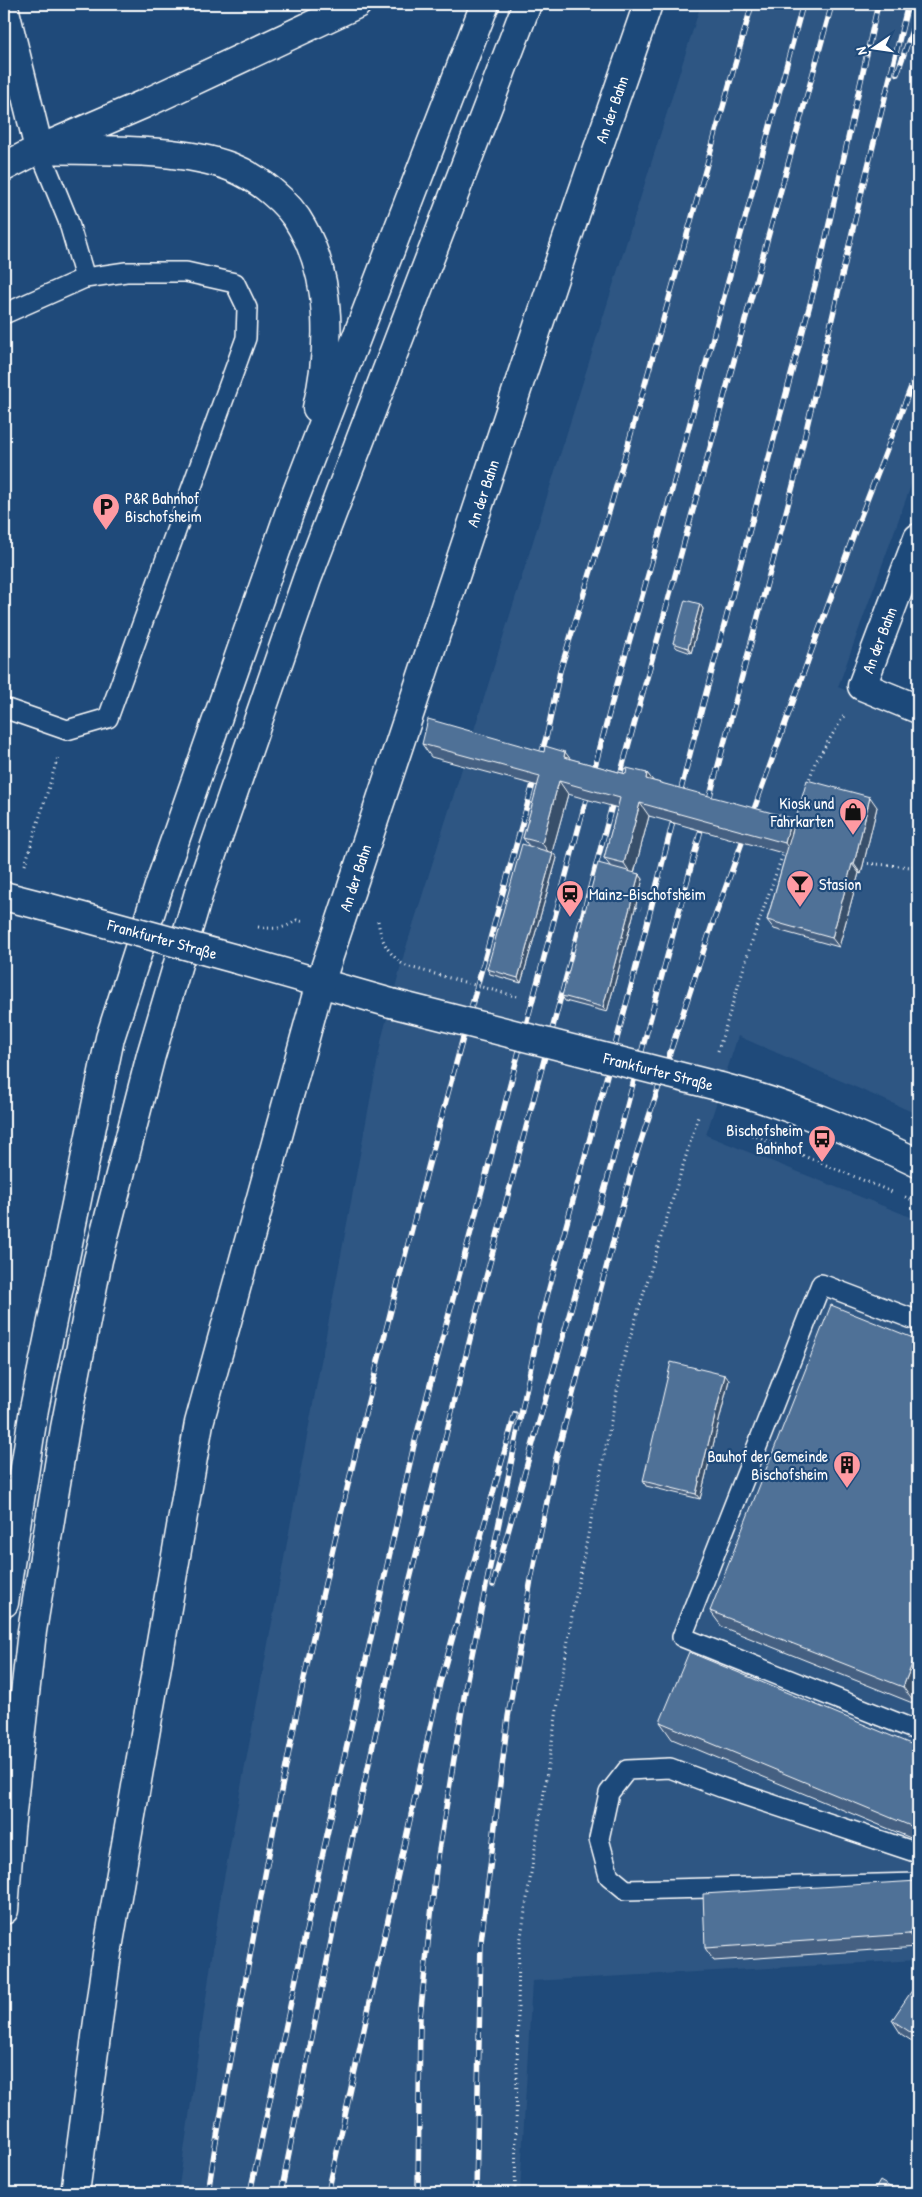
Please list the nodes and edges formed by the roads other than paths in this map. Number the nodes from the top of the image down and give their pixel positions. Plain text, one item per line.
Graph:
1 (357, 4) edge
2 (484, 4) edge
3 (527, 4) edge
4 (648, 4) edge
5 (4, 7) edge
6 (39, 149) junction
7 (4, 167) edge
8 (85, 278) junction
9 (4, 314) edge
10 (292, 506) junction
11 (918, 538) edge
12 (4, 708) edge
13 (918, 709) edge
14 (4, 896) edge
15 (320, 984) junction
16 (918, 1163) edge
17 (918, 1321) edge
18 (4, 1603) edge
19 (918, 1731) edge
20 (918, 1853) edge
21 (918, 1883) edge
22 (4, 1910) edge
23 (76, 2193) edge

1 - 6 main road
2 - 10 main road
3 - 22 main road
4 - 15 main road, An der Bahn
5 - 6 main road
6 - 7 main road
6 - 8 lane
6 - 10 main road
8 - 9 lane
8 - 12 lane
10 - 18 main road
11 - 13 main road, An der Bahn
14 - 15 main road, Frankfurter Straße, bridge
15 - 16 main road, Frankfurter Straße, bridge
15 - 23 main road, An der Bahn
17 - 19 lane
20 - 21 lane

